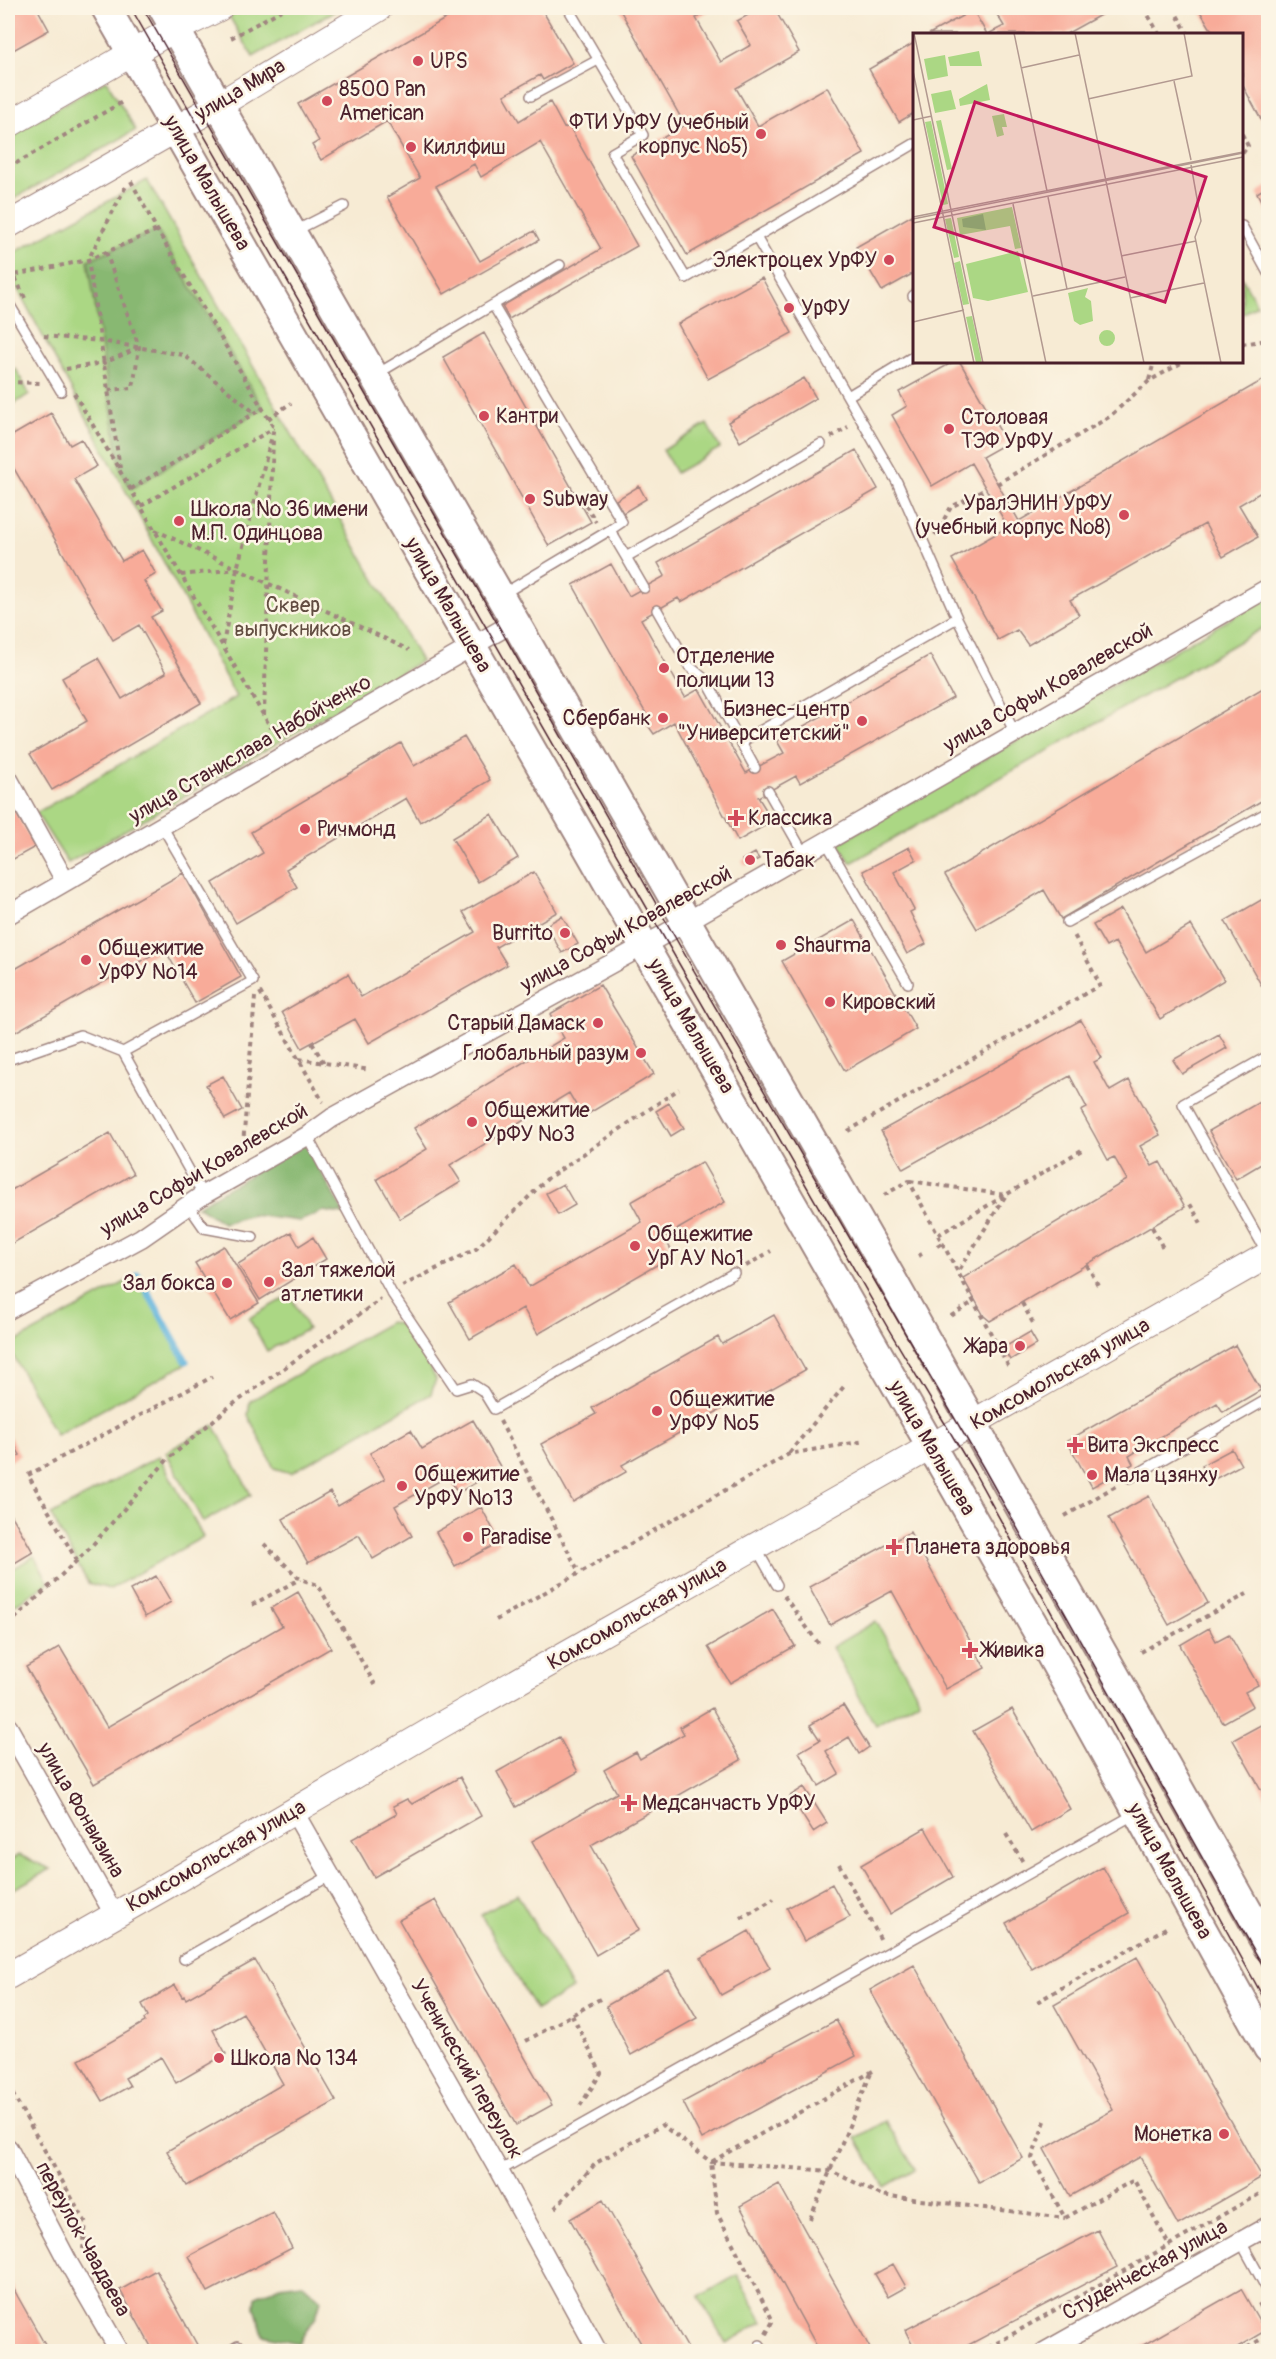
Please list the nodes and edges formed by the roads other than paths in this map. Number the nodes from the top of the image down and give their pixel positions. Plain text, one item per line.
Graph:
1 (106, 8) edge
2 (219, 8) edge
3 (379, 8) edge
4 (568, 8) edge
5 (170, 18) edge
6 (131, 53) junction
7 (598, 60) junction
8 (531, 96) dead end
9 (220, 104) junction
10 (8, 125) edge
11 (176, 128) junction
12 (913, 145) edge
13 (344, 206) dead end
14 (8, 225) edge
15 (1243, 228) edge
16 (293, 232) junction
17 (756, 237) junction
18 (560, 265) dead end
19 (1269, 273) edge
20 (8, 302) edge
21 (493, 305) junction
22 (913, 357) edge
23 (375, 375) junction
24 (61, 391) dead end
25 (848, 396) junction
26 (821, 444) road end
27 (606, 532) junction
28 (626, 557) junction
29 (644, 588) dead end
30 (1269, 588) edge
31 (501, 596) junction
32 (657, 610) dead end
33 (957, 618) junction
34 (516, 621) junction
35 (472, 646) junction
36 (1015, 733) junction
37 (741, 742) junction
38 (756, 768) dead end
39 (8, 778) edge
40 (768, 791) dead end
41 (1269, 812) edge
42 (162, 826) junction
43 (826, 842) junction
44 (804, 854) junction
45 (65, 882) junction
46 (8, 915) edge
47 (687, 921) junction
48 (1067, 922) road end
49 (645, 945) junction
50 (908, 983) dead end
51 (123, 1052) junction
52 (1269, 1056) edge
53 (8, 1060) edge
54 (307, 1136) junction
55 (196, 1200) junction
56 (253, 1237) dead end
57 (1268, 1255) edge
58 (734, 1273) road end
59 (8, 1310) edge
60 (1269, 1399) edge
61 (974, 1423) junction
62 (932, 1447) junction
63 (1130, 1478) road end
64 (755, 1547) junction
65 (777, 1585) road end
66 (8, 1727) edge
67 (293, 1810) junction
68 (1137, 1813) junction
69 (331, 1875) junction
70 (115, 1916) junction
71 (1269, 1947) edge
72 (184, 1959) dead end
73 (8, 1976) edge
74 (1269, 2048) edge
75 (8, 2148) edge
76 (499, 2171) junction
77 (1269, 2226) edge
78 (1241, 2242) junction
79 (1269, 2291) edge
80 (237, 2346) road end
81 (120, 2352) edge
82 (228, 2352) edge
83 (598, 2352) edge
84 (1044, 2352) edge

1 - 6 main road, улица Малышева
2 - 5 main road
3 - 9 main road, улица Мира
4 - 7 lane
5 - 6 main road
5 - 9 main road
6 - 10 main road
6 - 11 main road, улица Малышева
7 - 8 lane
7 - 17 lane
9 - 11 main road, улица Мира
9 - 16 main road
11 - 14 main road, улица Мира
11 - 35 main road, улица Малышева
12 - 17 lane
13 - 16 lane
15 - 19 lane
16 - 23 main road
17 - 25 lane
18 - 21 lane
20 - 24 lane
21 - 23 lane
21 - 27 lane
22 - 25 lane
23 - 31 main road
25 - 33 lane
26 - 28 lane
27 - 28 lane
27 - 31 lane
28 - 29 lane
30 - 36 street, улица Софьи Ковалевской
31 - 34 main road
32 - 37 lane
33 - 36 lane
33 - 37 lane
34 - 35 street, улица Станислава Набойченко
34 - 47 main road
35 - 42 street, улица Станислава Набойченко
35 - 49 main road, улица Малышева
36 - 43 street, улица Софьи Ковалевской
37 - 38 lane
39 - 45 street
40 - 44 lane
41 - 48 lane
42 - 45 street, улица Станислава Набойченко
42 - 51 lane
43 - 44 street, улица Софьи Ковалевской
43 - 50 lane
44 - 47 street, улица Софьи Ковалевской
45 - 46 street, улица Станислава Набойченко
47 - 49 street, улица Софьи Ковалевской
47 - 61 main road
49 - 54 street, улица Софьи Ковалевской
49 - 62 main road, улица Малышева
51 - 53 lane
51 - 55 lane
52 - 57 lane
54 - 55 street, улица Софьи Ковалевской
54 - 58 lane
55 - 56 lane
55 - 59 street, улица Софьи Ковалевской
57 - 61 main road, Комсомольская улица
60 - 63 lane
61 - 62 main road, Комсомольская улица
61 - 71 main road
62 - 64 main road, Комсомольская улица
62 - 68 main road, улица Малышева
64 - 65 lane
64 - 67 main road, Комсомольская улица
66 - 70 street, улица Фонвизина
67 - 69 street, Ученический переулок
67 - 70 main road, Комсомольская улица
68 - 74 main road, улица Малышева
68 - 76 lane
69 - 72 lane
69 - 76 street, Ученический переулок
70 - 73 main road, Комсомольская улица
75 - 81 street, переулок Чаадаева
76 - 83 street, Ученический переулок
77 - 78 street, Студенческая улица
78 - 79 lane
78 - 84 street, Студенческая улица
80 - 82 lane

